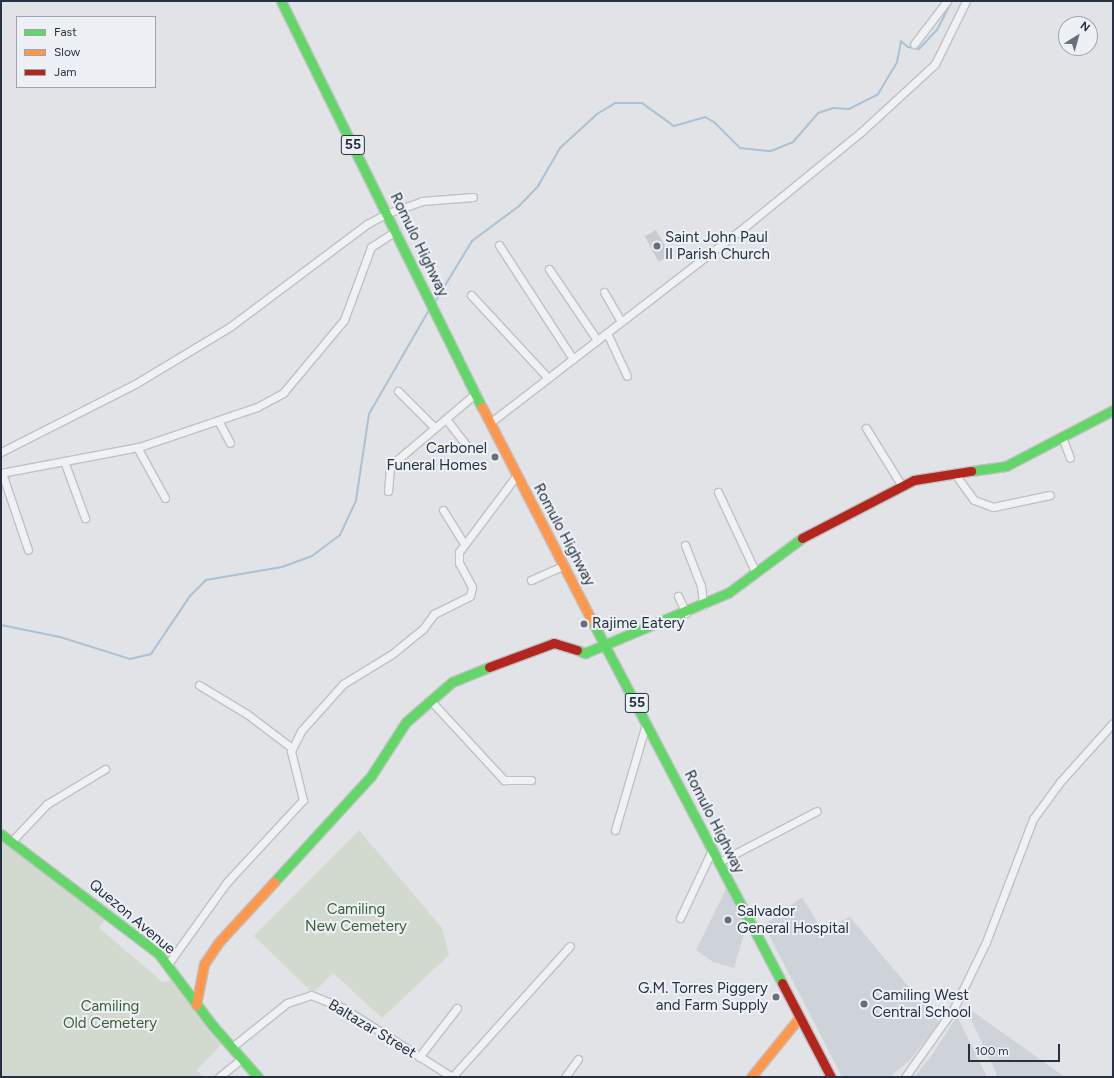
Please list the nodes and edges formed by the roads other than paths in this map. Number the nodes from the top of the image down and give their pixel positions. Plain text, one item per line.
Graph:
1 (281, 1) edge
2 (947, 1) edge
3 (966, 1) edge
4 (914, 44) dead end
5 (473, 197) dead end
6 (388, 213) junction
7 (396, 231) junction
8 (499, 245) dead end
9 (549, 269) dead end
10 (604, 292) dead end
11 (471, 295) dead end
12 (620, 322) junction
13 (606, 333) junction
14 (597, 340) junction
15 (573, 359) junction
16 (627, 376) dead end
17 (548, 378) junction
18 (398, 391) dead end
19 (476, 392) junction
20 (1113, 410) edge
21 (446, 419) junction
22 (218, 421) junction
23 (491, 422) junction
24 (435, 428) junction
25 (866, 428) dead end
26 (1062, 437) junction
27 (230, 444) dead end
28 (467, 446) dead end
29 (137, 447) junction
30 (1, 452) edge
31 (1070, 458) dead end
32 (64, 461) junction
33 (1, 473) edge
34 (955, 474) junction
35 (516, 476) junction
36 (902, 486) junction
37 (388, 492) dead end
38 (718, 492) dead end
39 (1050, 496) dead end
40 (165, 498) dead end
41 (443, 510) dead end
42 (85, 518) dead end
43 (464, 543) junction
44 (685, 545) dead end
45 (28, 550) dead end
46 (564, 565) junction
47 (755, 571) junction
48 (530, 580) dead end
49 (678, 596) dead end
50 (703, 605) junction
51 (686, 613) junction
52 (607, 645) junction
53 (199, 685) dead end
54 (431, 701) junction
55 (646, 722) junction
56 (1113, 723) edge
57 (292, 748) junction
58 (105, 769) dead end
59 (531, 780) dead end
60 (817, 811) dead end
61 (615, 830) dead end
62 (1, 834) edge
63 (12, 841) junction
64 (712, 849) junction
65 (719, 862) junction
66 (680, 918) dead end
67 (570, 946) dead end
68 (168, 964) junction
69 (196, 1005) junction
70 (457, 1008) dead end
71 (799, 1018) junction
72 (232, 1047) junction
73 (420, 1057) junction
74 (241, 1059) junction
75 (578, 1059) dead end
76 (219, 1077) edge
77 (258, 1077) edge
78 (452, 1077) edge
79 (565, 1077) edge
80 (751, 1077) edge
81 (831, 1077) edge
82 (905, 1077) edge

1 - 6 main road, Romulo Highway / 55
2 - 4 street
3 - 12 street
5 - 6 street
6 - 7 main road, Romulo Highway / 55
6 - 30 street
7 - 19 main road, Romulo Highway / 55
7 - 22 street
8 - 15 street
9 - 14 street
10 - 12 street
11 - 17 street
12 - 13 street
13 - 14 street
13 - 16 street
14 - 15 street
15 - 17 street
17 - 23 street
18 - 24 street
19 - 21 street
19 - 23 main road, Romulo Highway / 55
20 - 26 main road
21 - 24 street
21 - 28 street
22 - 27 street
22 - 29 street
23 - 35 main road, Romulo Highway / 55
24 - 37 street
25 - 36 street
26 - 31 street
26 - 34 main road
29 - 32 street
29 - 40 street
32 - 33 street
32 - 42 street
33 - 45 street
34 - 36 main road
34 - 39 street
35 - 43 street
35 - 46 main road, Romulo Highway / 55
36 - 47 main road
38 - 47 street
41 - 43 street
43 - 57 street
44 - 50 street
46 - 48 street
46 - 52 main road, Romulo Highway / 55
47 - 50 main road
49 - 51 street
50 - 51 main road
51 - 52 main road
52 - 54 main road
52 - 55 main road, Romulo Highway / 55
53 - 57 street
54 - 59 street
54 - 69 main road
55 - 61 street
55 - 64 main road, Romulo Highway / 55
56 - 82 street
57 - 68 street
58 - 63 street
60 - 65 street
62 - 63 main road, Quezon Avenue
63 - 68 main road, Quezon Avenue
64 - 65 main road, Romulo Highway / 55
64 - 66 street
65 - 71 main road, Romulo Highway / 55
67 - 78 street
68 - 69 main road, Quezon Avenue
69 - 72 main road, Quezon Avenue
70 - 73 street
71 - 80 main road
71 - 81 main road, Romulo Highway / 55
72 - 73 street, Baltazar Street
72 - 74 main road, Quezon Avenue
73 - 78 street, Baltazar Street
74 - 76 street
74 - 77 main road, Quezon Avenue
75 - 79 street

